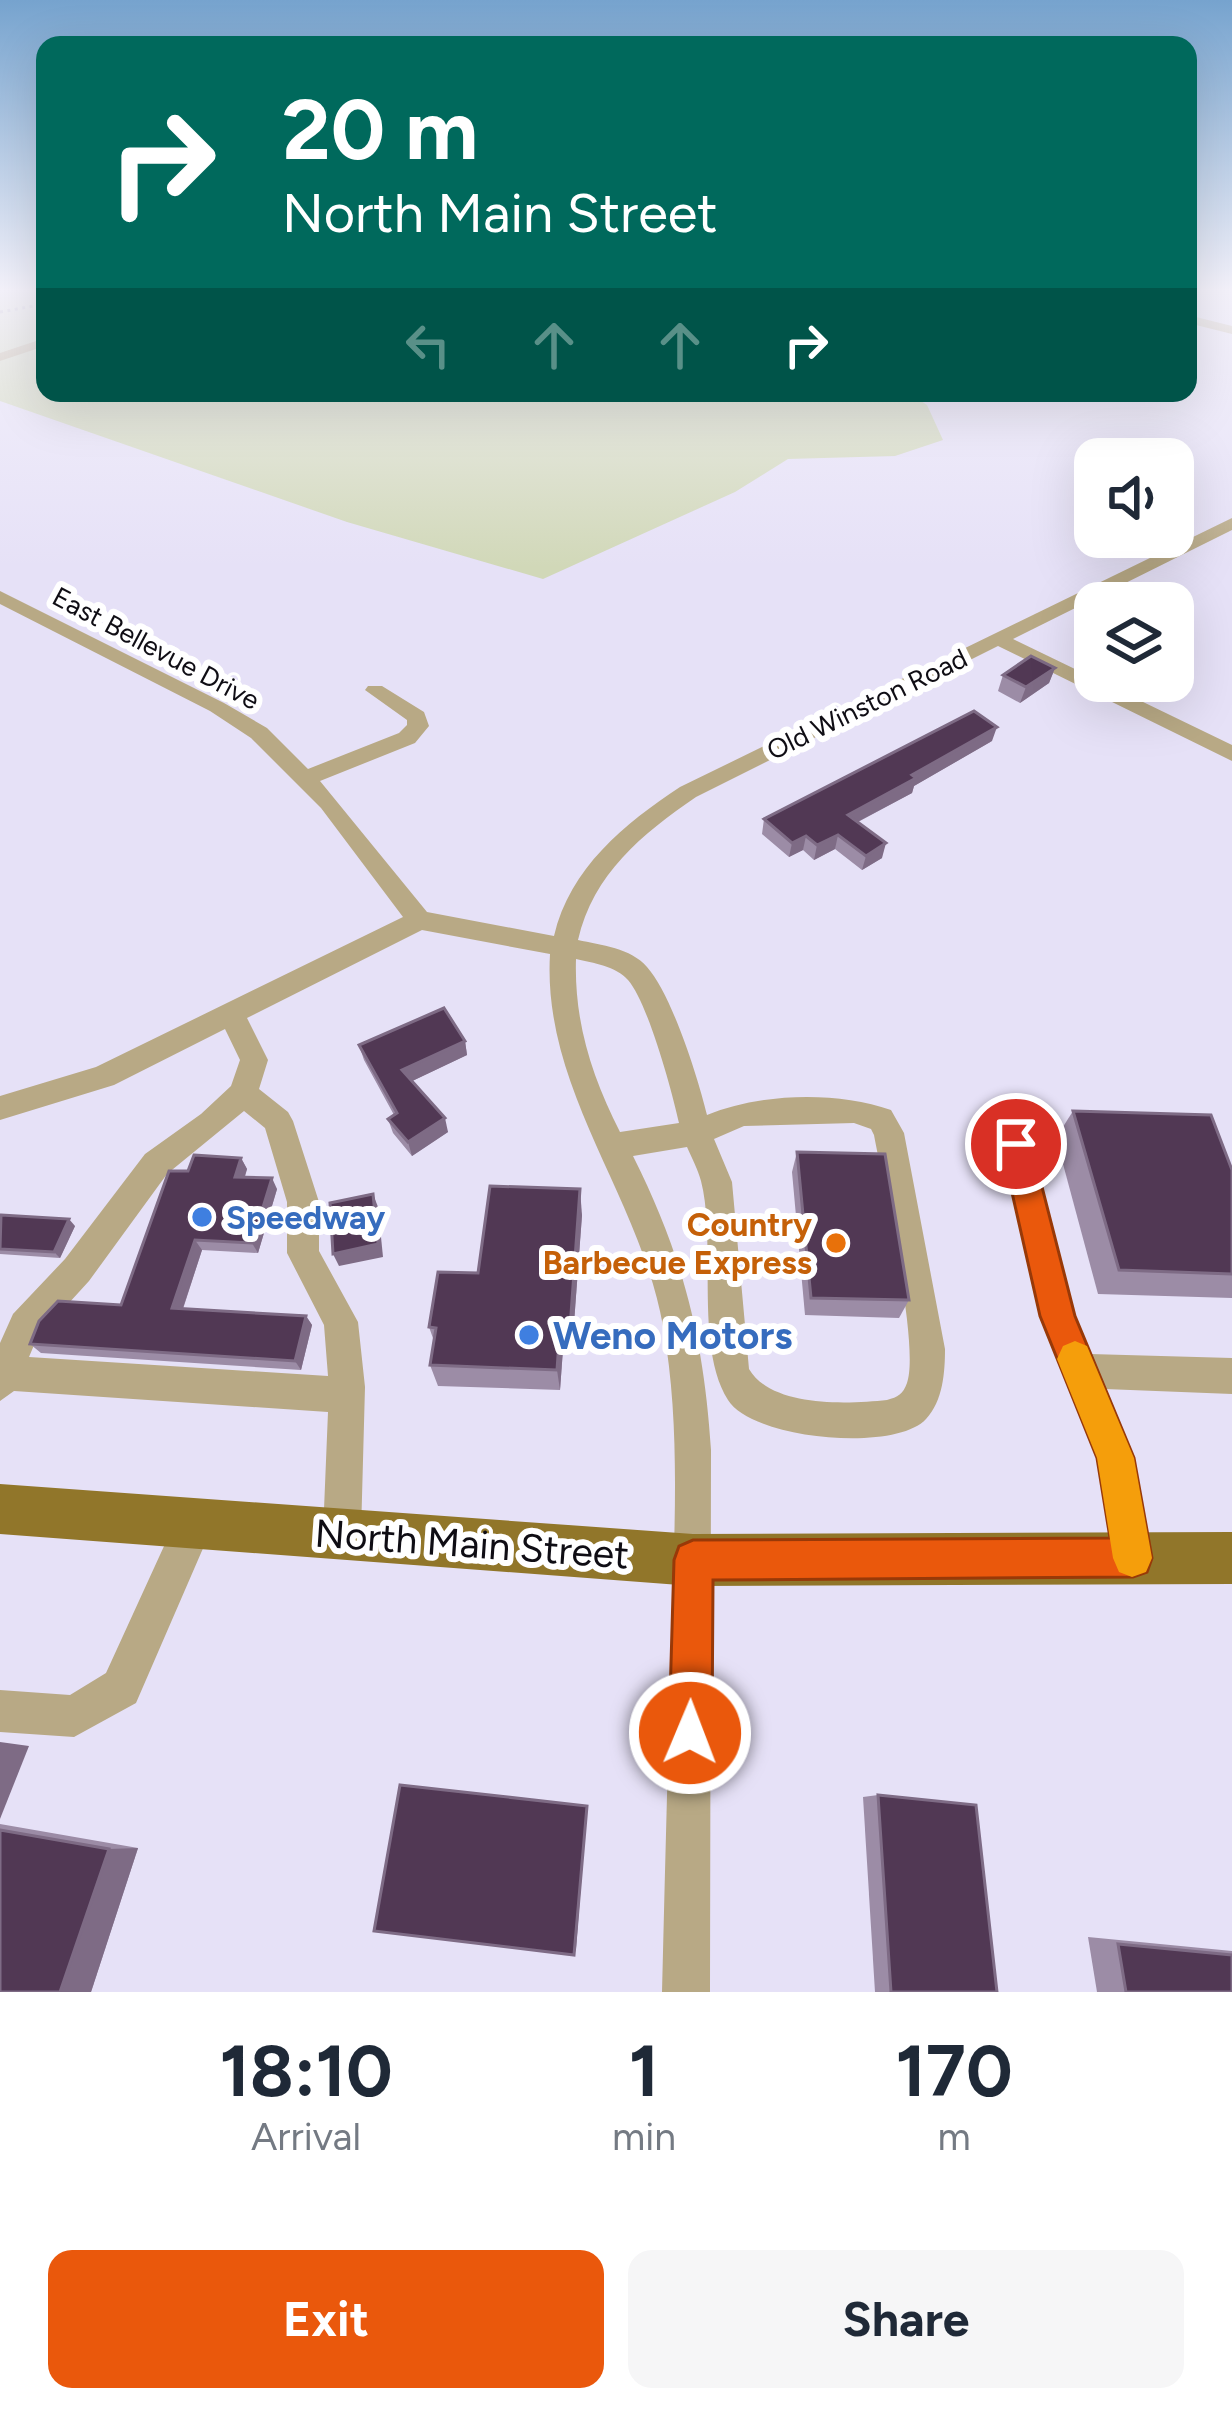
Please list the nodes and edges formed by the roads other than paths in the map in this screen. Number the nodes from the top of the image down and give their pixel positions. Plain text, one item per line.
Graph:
1 (1232, 524) edge
2 (0, 598) edge
3 (998, 639) junction
4 (375, 690) dead end
5 (1232, 754) edge
6 (307, 778) junction
7 (418, 920) junction
8 (563, 949) junction
9 (231, 1014) junction
10 (243, 1093) junction
11 (0, 1108) edge
12 (696, 1133) junction
13 (1016, 1144) dead end
14 (615, 1146) junction
15 (1080, 1371) junction
16 (1232, 1376) edge
17 (2, 1378) edge
18 (347, 1395) junction
19 (0, 1509) edge
20 (195, 1523) junction
21 (342, 1534) junction
22 (1133, 1558) junction
23 (1232, 1558) edge
24 (693, 1560) junction
25 (0, 1711) edge
26 (686, 1992) edge

1 - 3 street, Old Winston Road
2 - 6 street, East Bellevue Drive
3 - 5 street
3 - 8 street, Old Winston Road
4 - 6 street
6 - 7 street, East Bellevue Drive
7 - 8 street
7 - 9 street
8 - 12 street
8 - 14 street, Old Winston Road
9 - 10 street
9 - 11 street
10 - 17 street
10 - 18 street
12 - 12 street
12 - 14 street
13 - 15 street
14 - 24 street, Old Winston Road
15 - 16 street
15 - 22 street
17 - 18 street
18 - 21 street
19 - 20 main road, North Main Street
20 - 21 main road, North Main Street
20 - 25 street
21 - 24 main road, North Main Street
22 - 23 main road, North Main Street
22 - 24 main road, North Main Street
24 - 26 street, Old Winston Road

